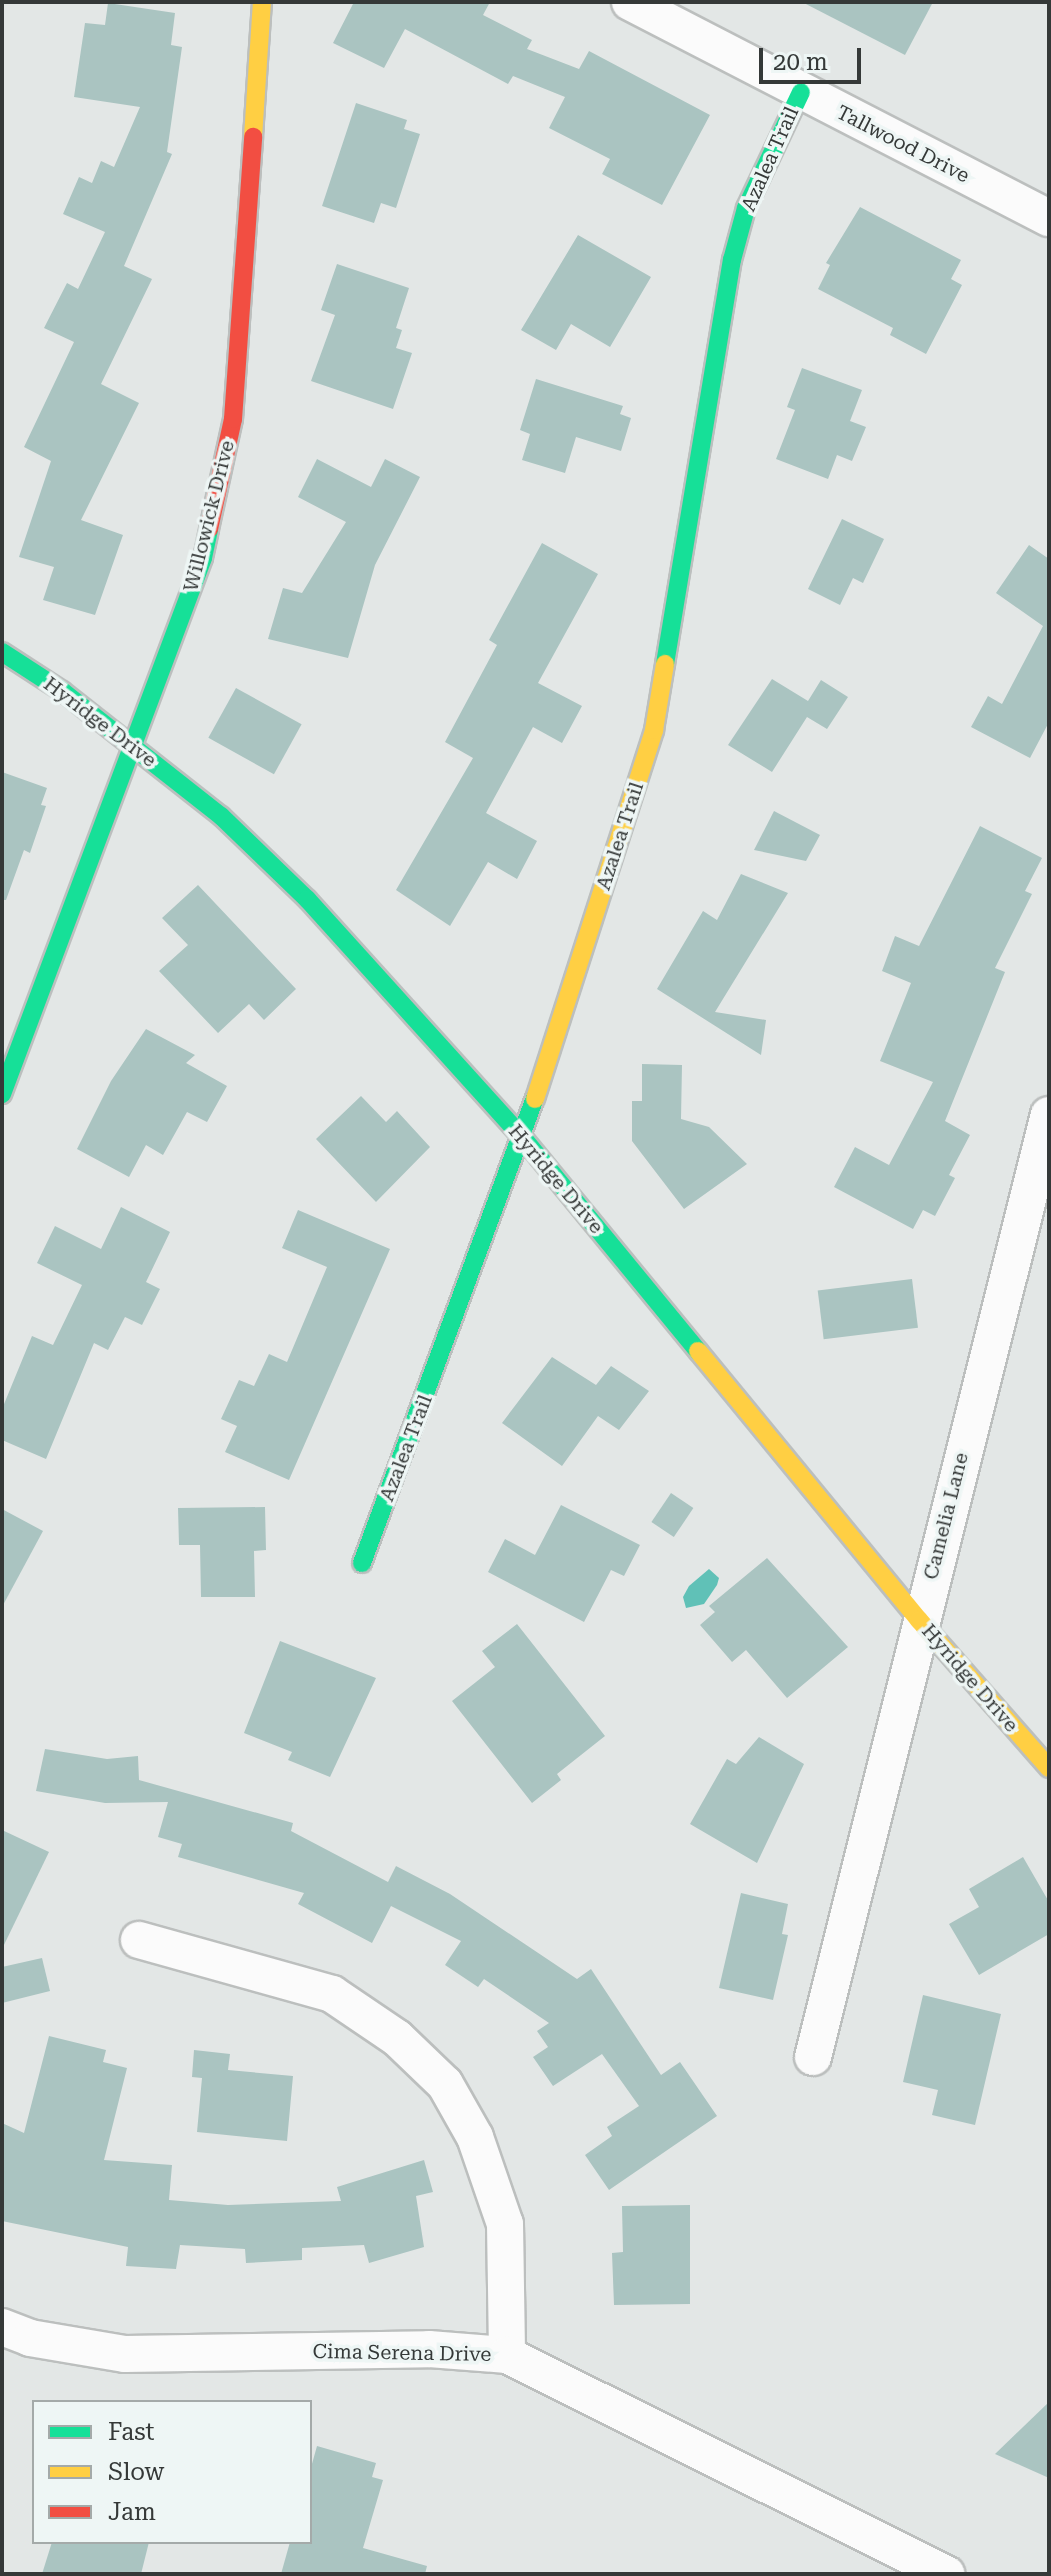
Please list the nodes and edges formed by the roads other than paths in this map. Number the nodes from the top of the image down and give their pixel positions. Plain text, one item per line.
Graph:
1 (262, 2) edge
2 (630, 2) edge
3 (801, 92) junction
4 (1049, 218) edge
5 (2, 652) edge
6 (134, 747) junction
7 (2, 1094) edge
8 (1049, 1115) edge
9 (523, 1138) junction
10 (362, 1563) dead end
11 (919, 1620) junction
12 (1049, 1768) edge
13 (139, 1940) dead end
14 (813, 2057) dead end
15 (2, 2327) edge
16 (507, 2355) junction
17 (946, 2574) edge

1 - 6 street, Willowick Drive
2 - 3 street, Tallwood Drive
3 - 4 street, Tallwood Drive
3 - 9 street, Azalea Trail
5 - 6 street, Hyridge Drive
6 - 7 street, Willowick Drive
6 - 9 street, Hyridge Drive
8 - 11 street, Camelia Lane
9 - 10 street, Azalea Trail
9 - 11 street, Hyridge Drive
11 - 12 street, Hyridge Drive
11 - 14 street, Camelia Lane
13 - 16 street
15 - 16 street, Cima Serena Drive
16 - 17 street, Cima Serena Drive

